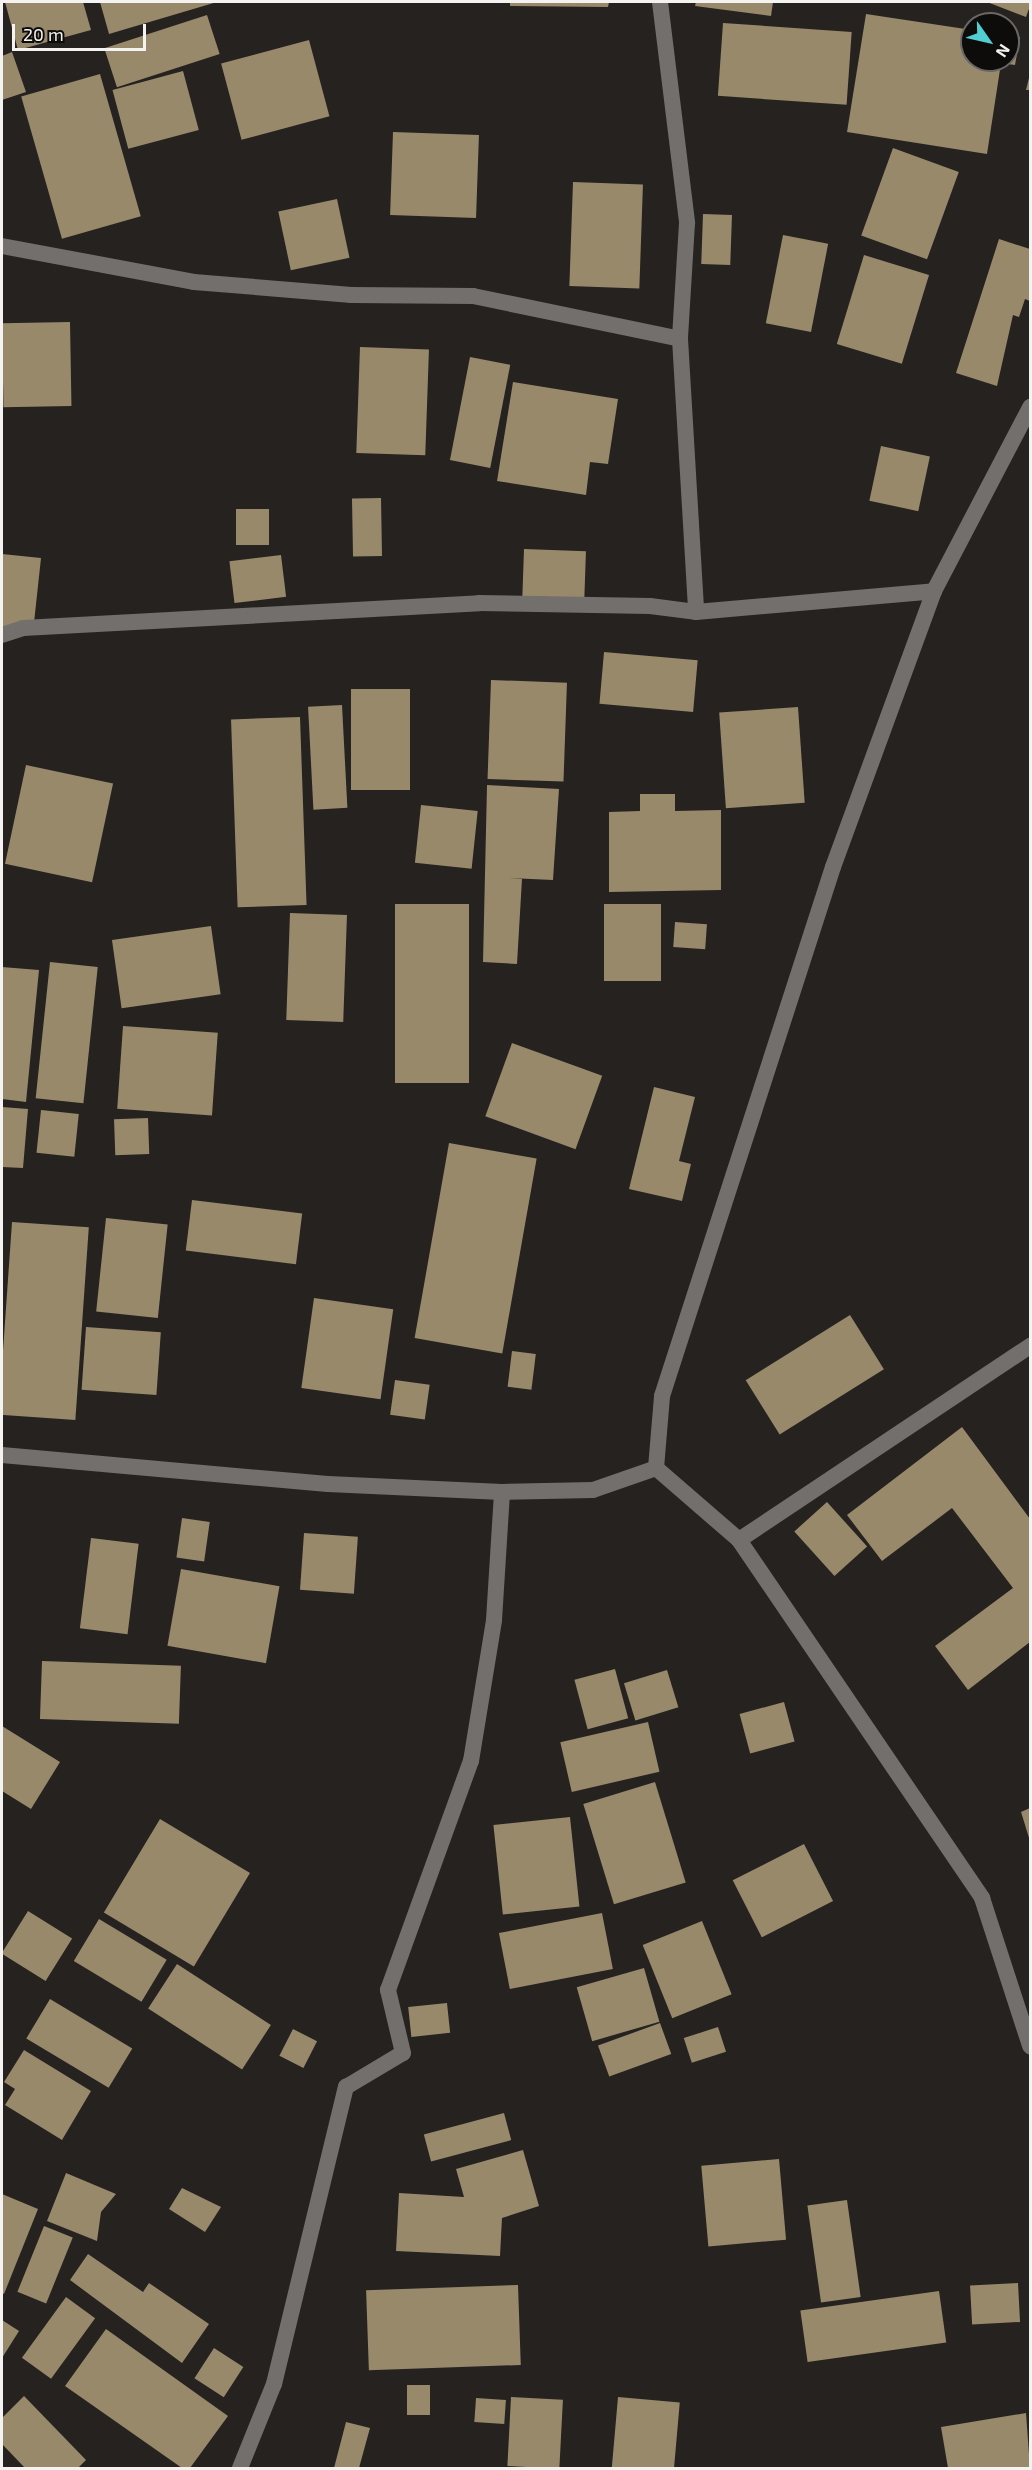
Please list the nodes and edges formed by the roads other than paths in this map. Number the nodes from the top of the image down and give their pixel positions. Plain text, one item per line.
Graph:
1 (660, 2) edge
2 (2, 246) edge
3 (680, 339) junction
4 (1030, 407) edge
5 (934, 591) junction
6 (696, 612) junction
7 (2, 635) edge
8 (1030, 1346) edge
9 (2, 1455) edge
10 (656, 1468) junction
11 (502, 1492) junction
12 (739, 1540) junction
13 (1027, 2016) edge
14 (1030, 2046) edge
15 (240, 2469) edge

1 - 3 street
2 - 3 street
3 - 6 street
4 - 5 street
5 - 6 street
5 - 10 street
6 - 7 street
8 - 12 street
9 - 11 street
10 - 11 street
10 - 12 street
11 - 15 street
12 - 13 street
13 - 14 street

